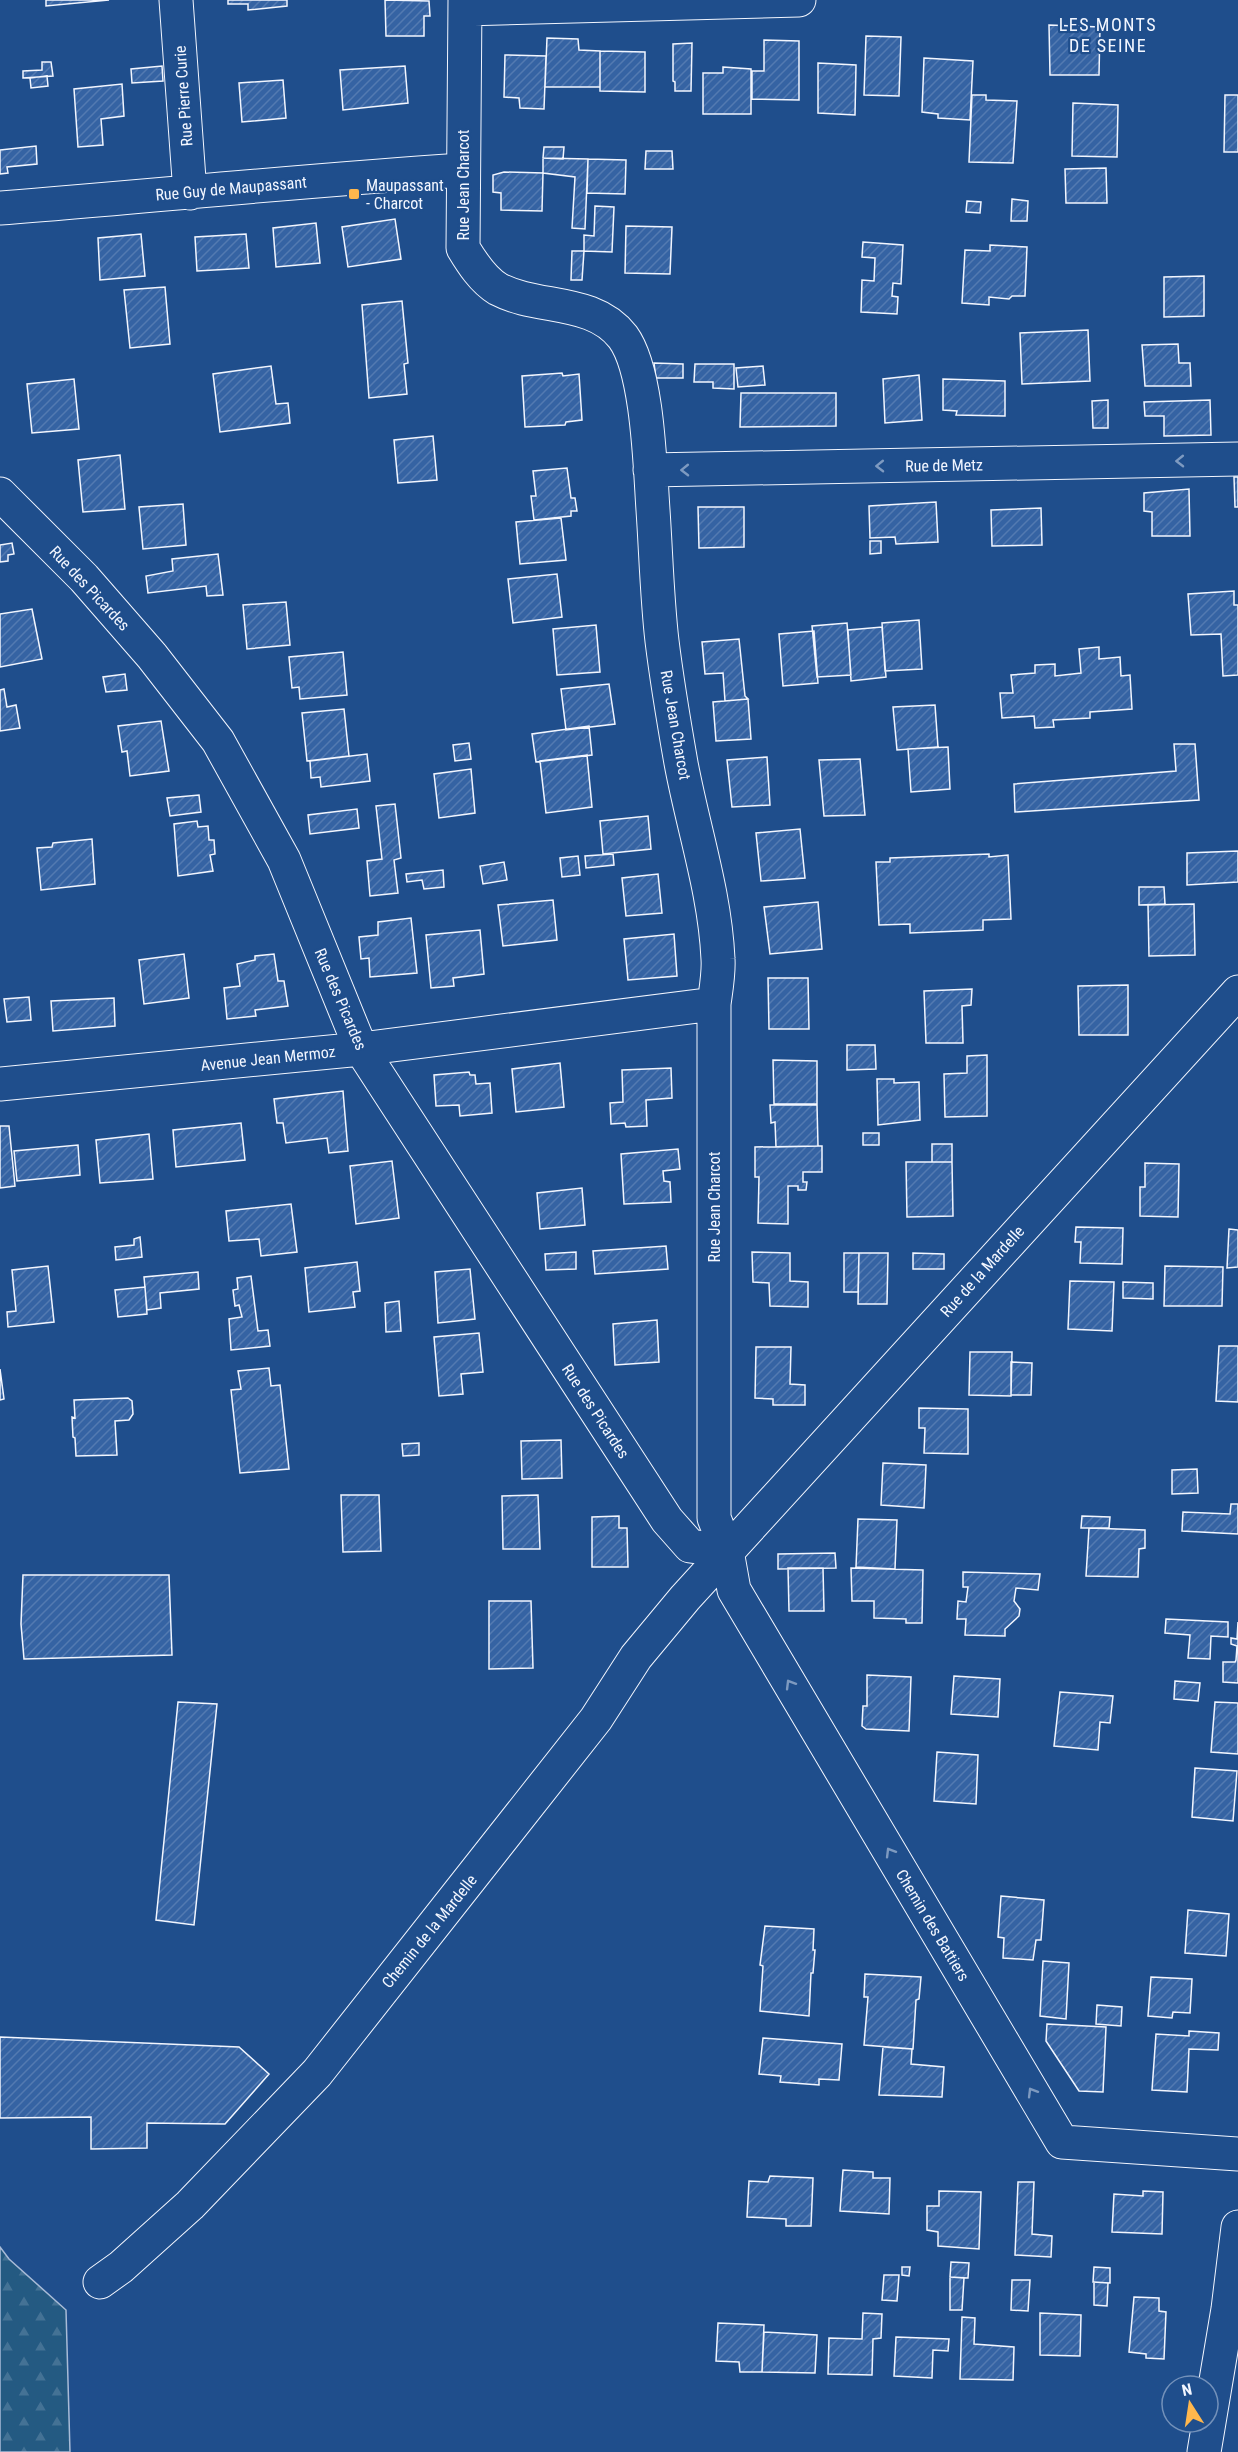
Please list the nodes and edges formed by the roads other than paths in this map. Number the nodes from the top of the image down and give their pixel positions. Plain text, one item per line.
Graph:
1 (176, 0) edge
2 (799, 0) edge
3 (465, 5) edge
4 (463, 170) junction
5 (190, 193) junction
6 (0, 208) edge
7 (1238, 459) edge
8 (650, 470) junction
9 (0, 494) edge
10 (1238, 992) edge
11 (714, 1004) junction
12 (361, 1049) junction
13 (0, 1084) edge
14 (727, 1551) junction
15 (1238, 2154) edge
16 (1238, 2227) edge
17 (100, 2282) dead end
18 (1204, 2452) edge

1 - 5 street, Rue Pierre Curie
2 - 3 street
3 - 4 street, Rue Jean Charcot
4 - 5 street, Rue Guy de Maupassant
4 - 8 street, Rue Jean Charcot
5 - 6 street, Rue Guy de Maupassant
7 -> 8 street, Rue de Metz
8 - 11 street, Rue Jean Charcot
9 - 12 street, Rue des Picardes
10 - 14 street, Rue de la Mardelle
11 - 12 street, Avenue Jean Mermoz
11 - 14 street, Rue Jean Charcot
12 - 13 street, Avenue Jean Mermoz
12 - 14 street, Rue des Picardes
15 -> 14 street, Chemin des Battiers
14 - 17 street, Chemin de la Mardelle
16 - 18 street

